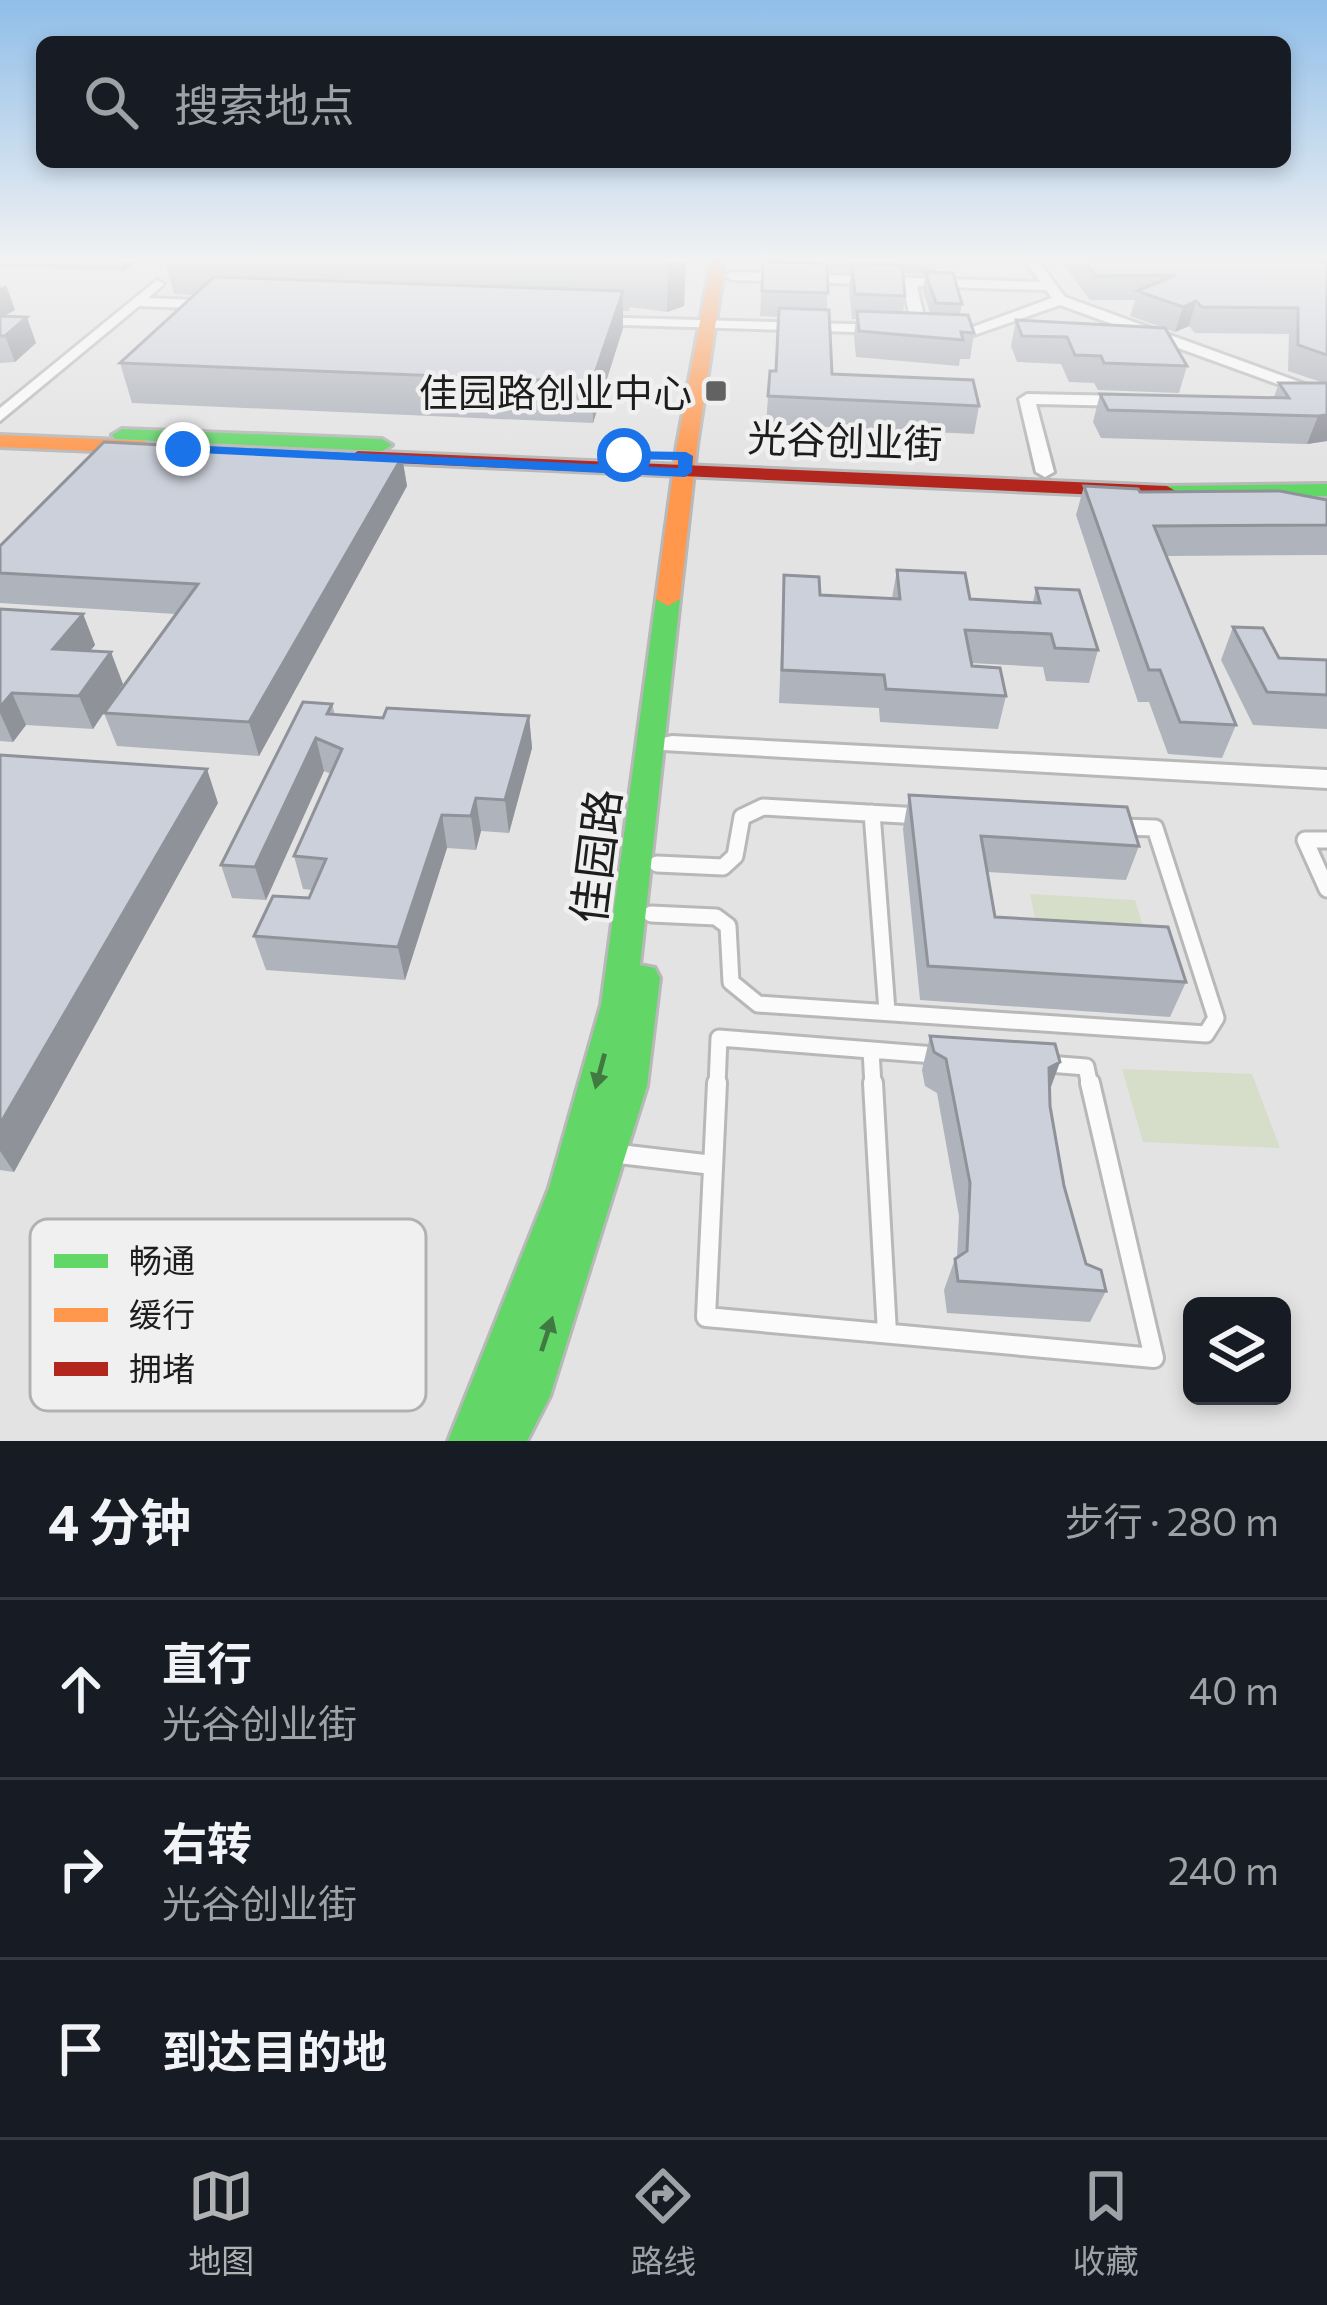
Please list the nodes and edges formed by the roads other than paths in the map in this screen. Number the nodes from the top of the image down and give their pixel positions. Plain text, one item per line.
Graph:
1 (103, 329) edge
2 (715, 329) edge
3 (860, 329) edge
4 (979, 329) edge
5 (1138, 329) edge
6 (920, 331) joint
7 (1327, 400) edge
8 (1152, 402) edge
9 (1285, 403) edge
10 (0, 416) edge
11 (0, 429) edge
12 (0, 441) edge
13 (697, 465) junction
14 (1045, 472) junction
15 (1327, 476) edge
16 (1327, 490) edge
17 (672, 744) junction
18 (1327, 778) edge
19 (872, 813) junction
20 (943, 817) edge
21 (1108, 826) edge
22 (1327, 840) edge
23 (657, 864) junction
24 (1327, 889) edge
25 (651, 914) junction
26 (886, 1011) junction
27 (871, 1050) junction
28 (607, 1153) junction
29 (713, 1165) junction
30 (887, 1333) junction
31 (471, 1441) edge
32 (501, 1441) edge

1 - 10 street
2 - 13 main road, 佳园路
3 - 6 street
4 - 6 street
5 - 7 street
7 - 9 street
8 - 14 street
11 - 13 main road, 光谷创业街
12 - 13 main road, 光谷创业街
13 - 14 main road, 光谷创业街
13 - 16 main road, 光谷创业街
13 - 17 main road, 佳园路
13 -> 31 main road, 佳园路
14 - 15 main road, 光谷创业街
17 - 18 street
17 - 23 main road, 佳园路
19 - 20 lane
19 - 23 lane
19 - 26 lane
21 - 26 lane
22 - 24 lane
23 - 25 main road, 佳园路
25 - 26 lane
25 - 28 main road, 佳园路
27 - 29 lane
27 - 30 lane
27 - 30 lane
28 - 29 lane
32 -> 28 main road, 佳园路
29 - 30 lane

